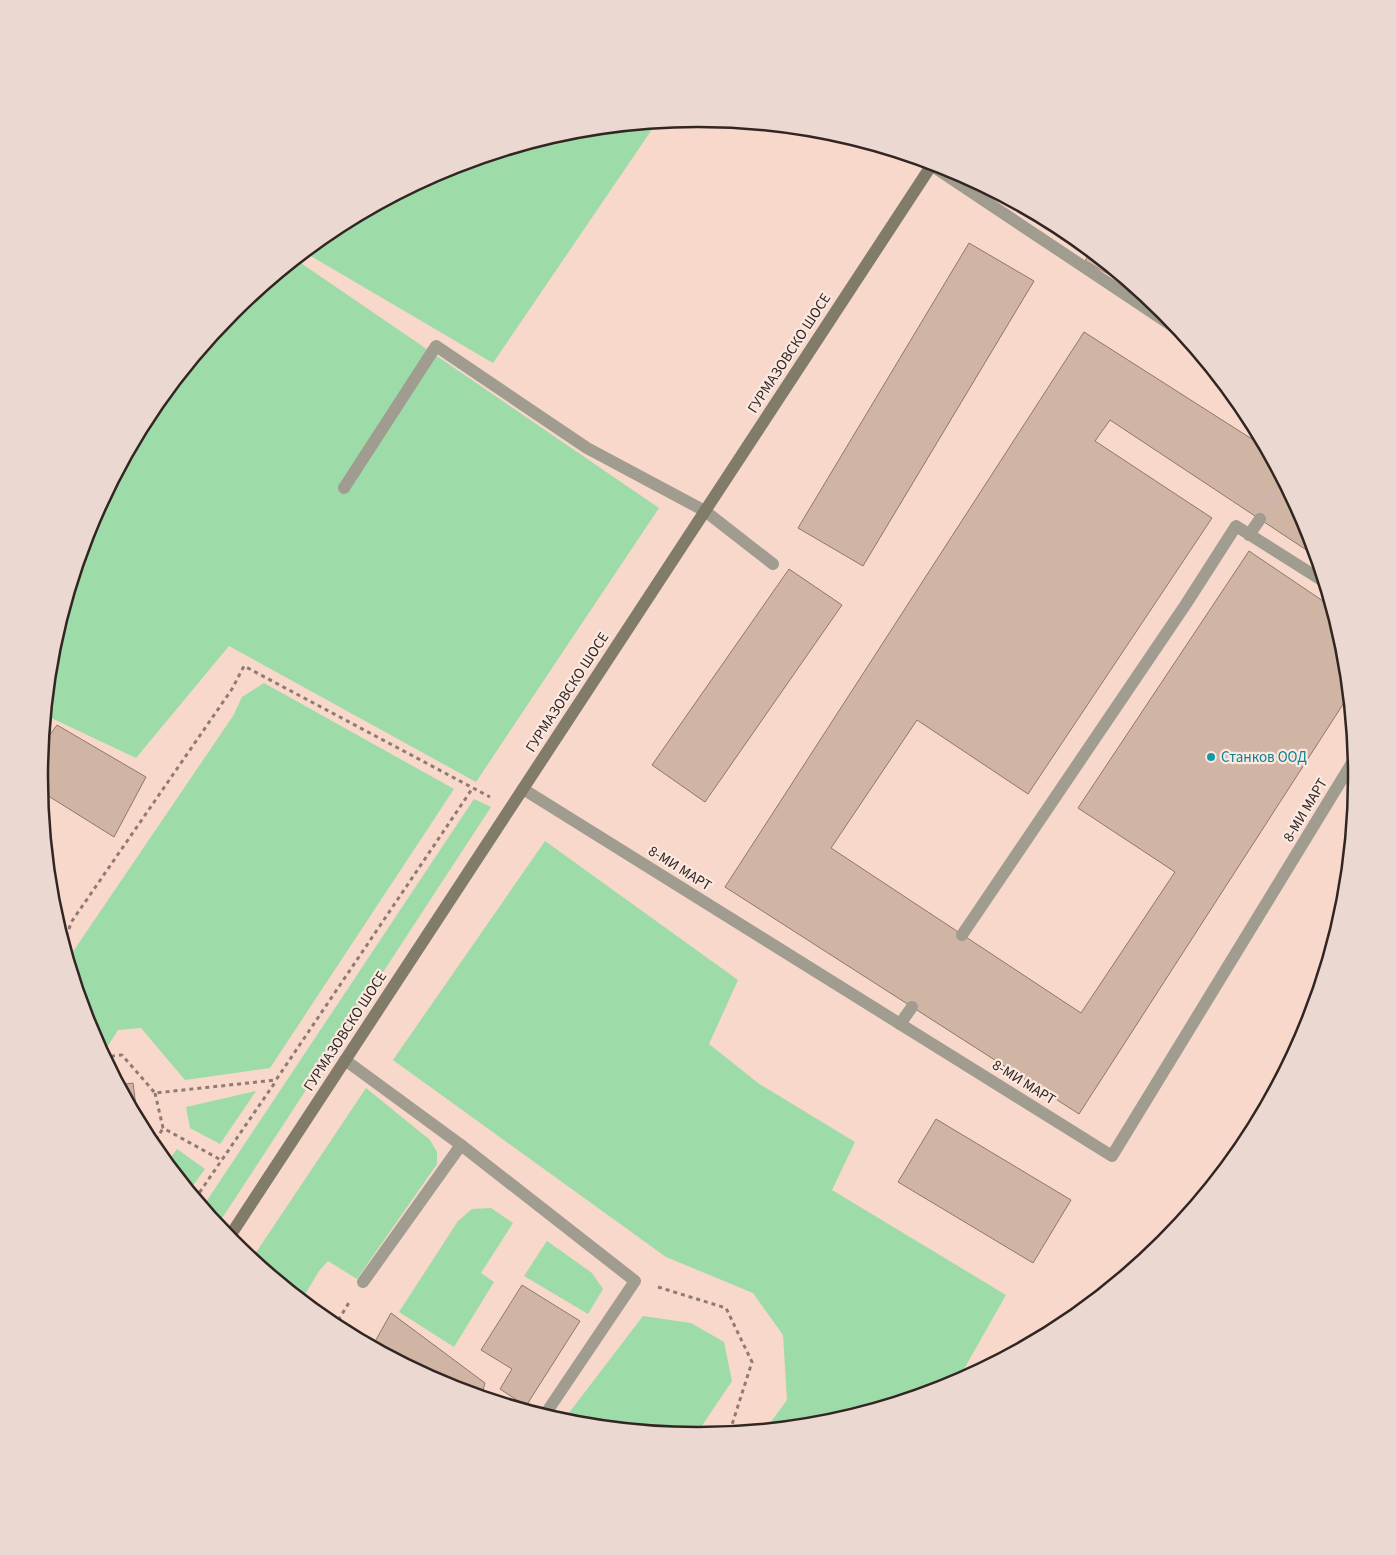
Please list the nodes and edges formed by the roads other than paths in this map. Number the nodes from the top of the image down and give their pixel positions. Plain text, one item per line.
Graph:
1 (928, 170) edge
2 (959, 182) edge
3 (1152, 312) edge
4 (344, 488) dead end
5 (705, 511) junction
6 (1260, 519) tunnel mouth
7 (1249, 535) junction
8 (773, 564) dead end
9 (1317, 577) edge
10 (1348, 770) edge
11 (523, 789) junction
12 (962, 935) dead end
13 (912, 1007) dead end
14 (900, 1024) junction
15 (345, 1060) junction
16 (461, 1145) junction
17 (233, 1232) edge
18 (363, 1282) road end
19 (548, 1410) edge

1 - 5 street, ГУРМАЗОВСКО ШОСЕ
2 - 3 street
4 - 5 street
5 - 8 street
5 - 11 street, ГУРМАЗОВСКО ШОСЕ
6 - 7 street
7 - 9 street
7 - 12 street
10 - 14 street, 8-МИ МАРТ
11 - 14 street, 8-МИ МАРТ
11 - 15 street, ГУРМАЗОВСКО ШОСЕ
13 - 14 street
15 - 16 street
15 - 17 street, ГУРМАЗОВСКО ШОСЕ
16 - 18 street
16 - 19 street

